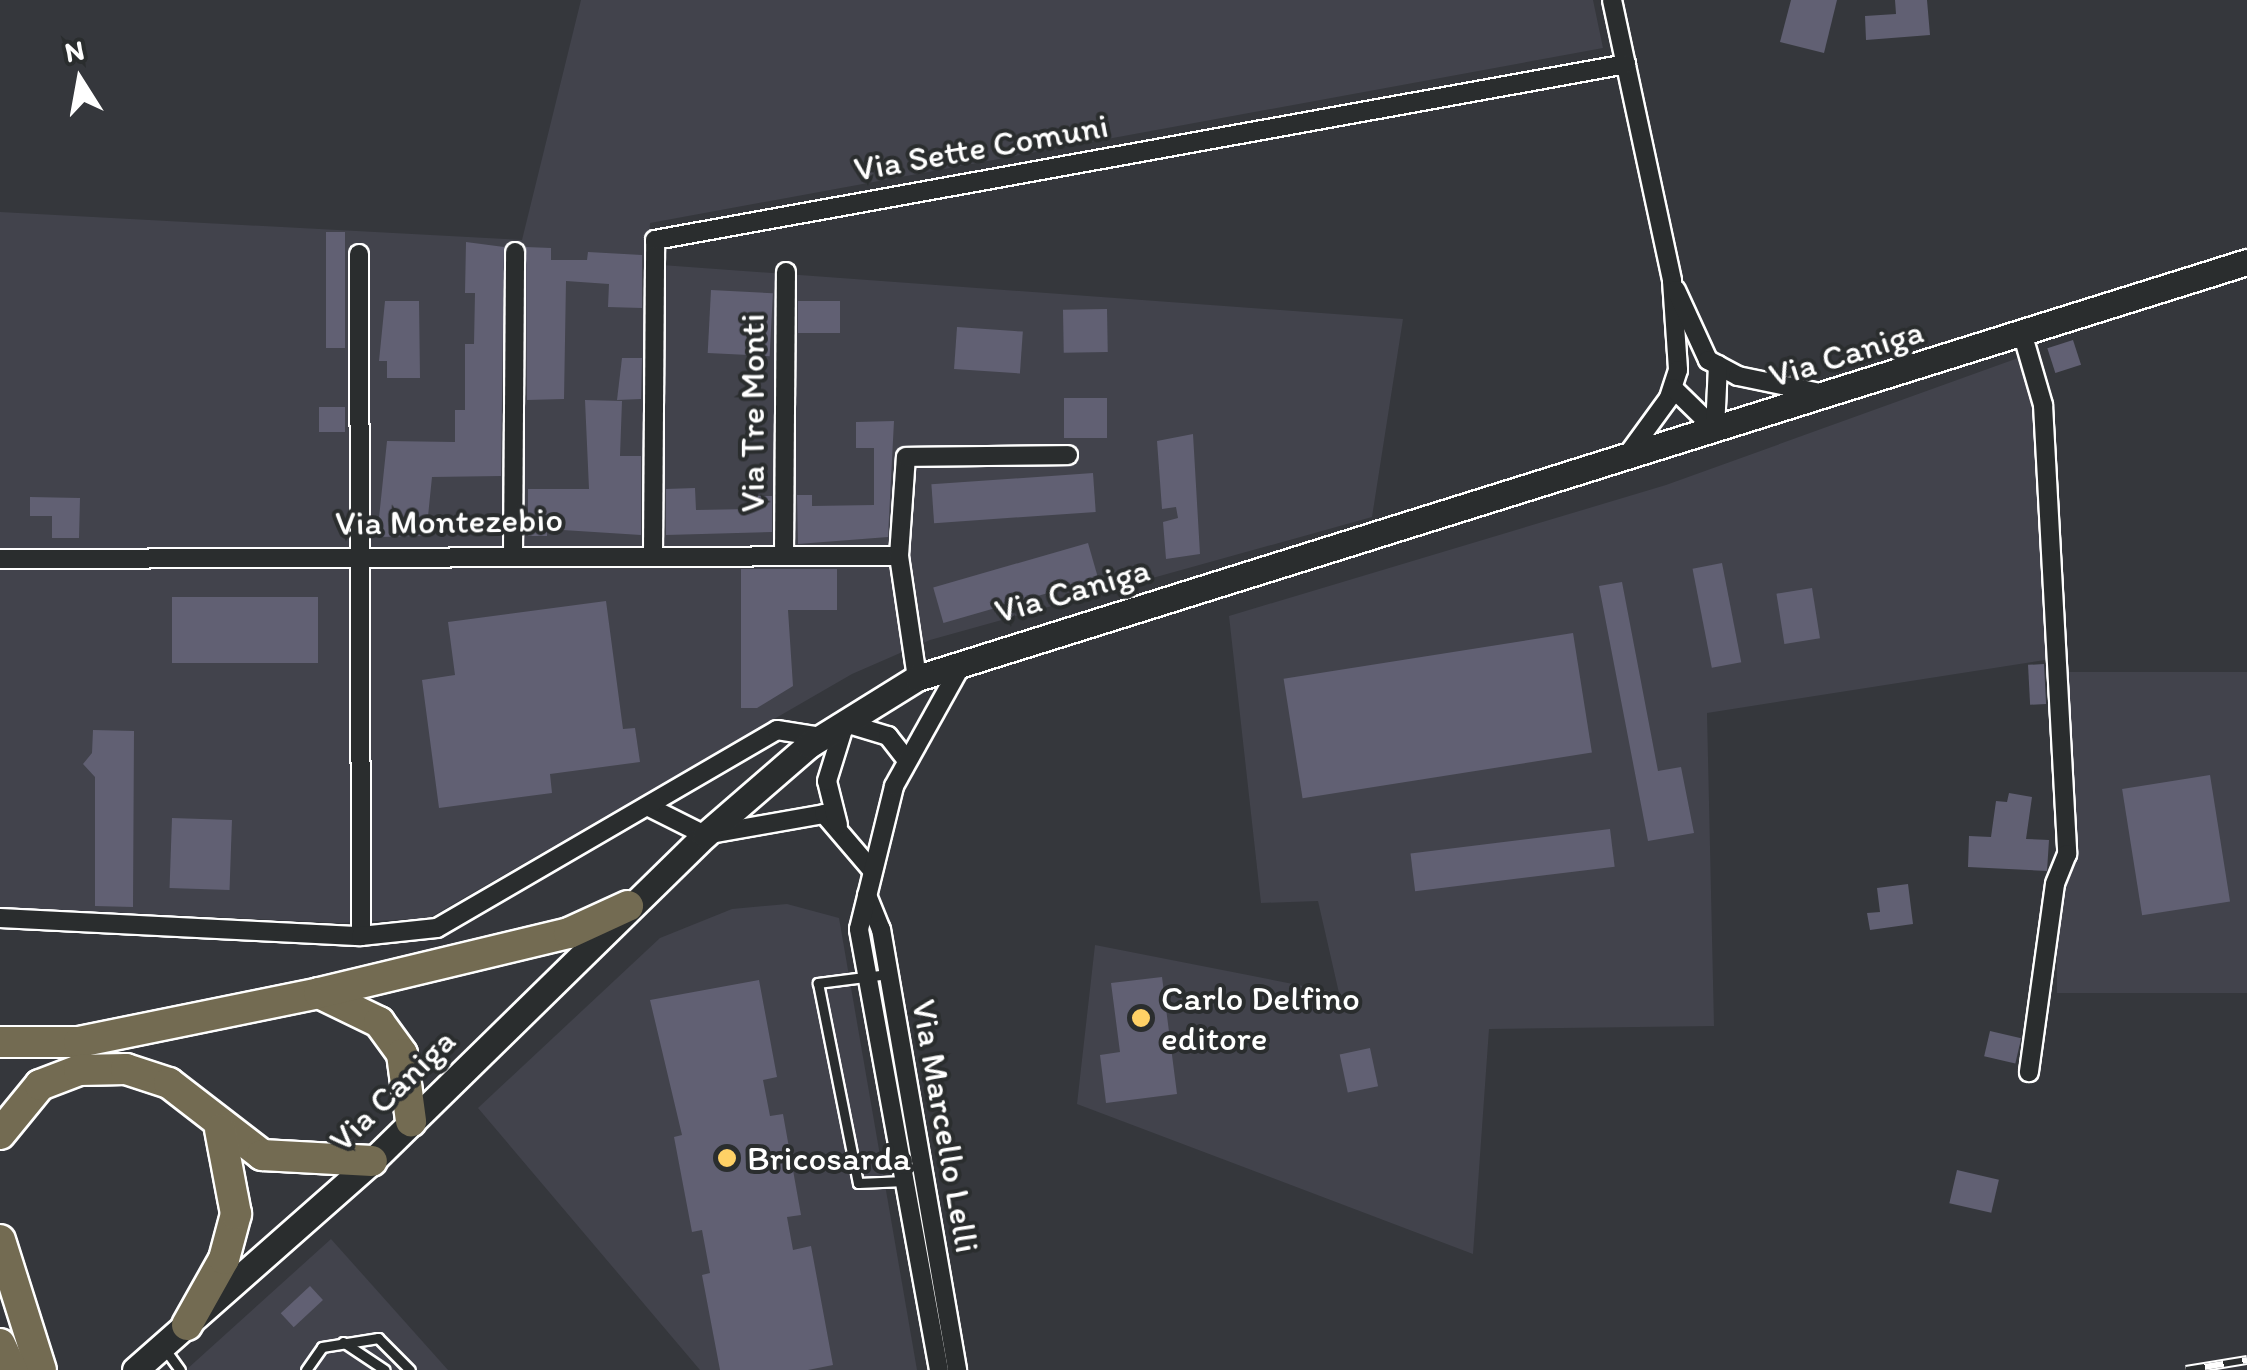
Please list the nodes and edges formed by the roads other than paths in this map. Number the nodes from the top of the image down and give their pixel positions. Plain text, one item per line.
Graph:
1 (1612, 0) edge
2 (1626, 64) junction
3 (515, 252) dead end
4 (360, 254) dead end
5 (2247, 262) edge
6 (786, 272) dead end
7 (1672, 281) junction
8 (2023, 336) junction
9 (1718, 365) junction
10 (1672, 388) junction
11 (1827, 395) junction
12 (1714, 428) junction
13 (1068, 455) dead end
14 (1626, 457) junction
15 (653, 552) junction
16 (514, 553) junction
17 (784, 554) junction
18 (363, 555) junction
19 (899, 556) junction
20 (0, 559) edge
21 (966, 658) junction
22 (918, 678) junction
23 (846, 722) junction
24 (822, 737) junction
25 (906, 759) junction
26 (648, 807) junction
27 (838, 825) junction
28 (705, 835) junction
29 (871, 869) junction
30 (628, 906) junction
31 (0, 918) edge
32 (361, 936) junction
33 (879, 975) junction
34 (319, 992) junction
35 (0, 1042) edge
36 (2029, 1072) dead end
37 (411, 1121) junction
38 (220, 1129) junction
39 (0, 1134) edge
40 (372, 1161) junction
41 (912, 1180) junction
42 (0, 1240) edge
43 (0, 1281) edge
44 (187, 1325) junction
45 (339, 1342) junction
46 (0, 1344) edge
47 (163, 1346) junction
48 (137, 1369) edge
49 (12, 1370) edge
50 (40, 1370) edge
51 (180, 1370) edge
52 (306, 1370) edge
53 (385, 1370) edge
54 (410, 1370) edge
55 (939, 1370) edge
56 (957, 1370) edge

1 - 2 street
2 - 7 street
2 - 15 street, Via Sette Comuni
3 - 16 street
4 - 18 street
5 - 8 street, Via Caniga
6 - 17 street, Via Tre Monti
7 - 9 street
7 - 10 street
8 - 11 street, Via Caniga
8 - 36 street
9 - 11 street
9 - 12 street
10 - 12 street
10 - 14 street
11 - 12 street, Via Caniga
12 - 14 street, Via Caniga
13 - 19 street
14 - 21 street, Via Caniga
15 - 16 street, Via Montezebio
15 - 17 street, Via Montezebio
16 - 18 street, Via Montezebio
17 - 19 street, Via Montezebio
18 - 20 street, Via Montezebio
18 - 32 street
19 - 22 street
21 - 22 street, Via Caniga
21 - 25 street, Via Marcello Lelli
22 - 23 street, Via Caniga
23 - 24 street, Via Caniga
23 - 25 street
23 - 27 street
24 - 26 street
24 - 28 street, Via Caniga
25 - 29 street, Via Marcello Lelli
26 - 28 street
26 - 32 street
27 - 28 street
27 - 29 street
28 - 30 street, Via Caniga
29 - 33 street, Via Marcello Lelli
30 - 34 highway
30 - 37 street, Via Caniga
31 - 32 street
33 - 41 street, Via Marcello Lelli
33 - 41 lane
34 - 35 highway
34 - 37 highway
37 - 40 street, Via Caniga
38 - 39 highway
38 - 40 highway
38 - 44 highway
40 - 44 street, Via Caniga
41 - 55 street, Via Marcello Lelli
41 - 56 street, Via Marcello Lelli
42 - 50 highway
43 - 50 highway
44 - 47 street, Via Caniga
45 - 52 lane
45 - 53 lane
45 - 54 lane
46 - 49 highway
47 - 48 street, Via Caniga
47 - 51 lane

